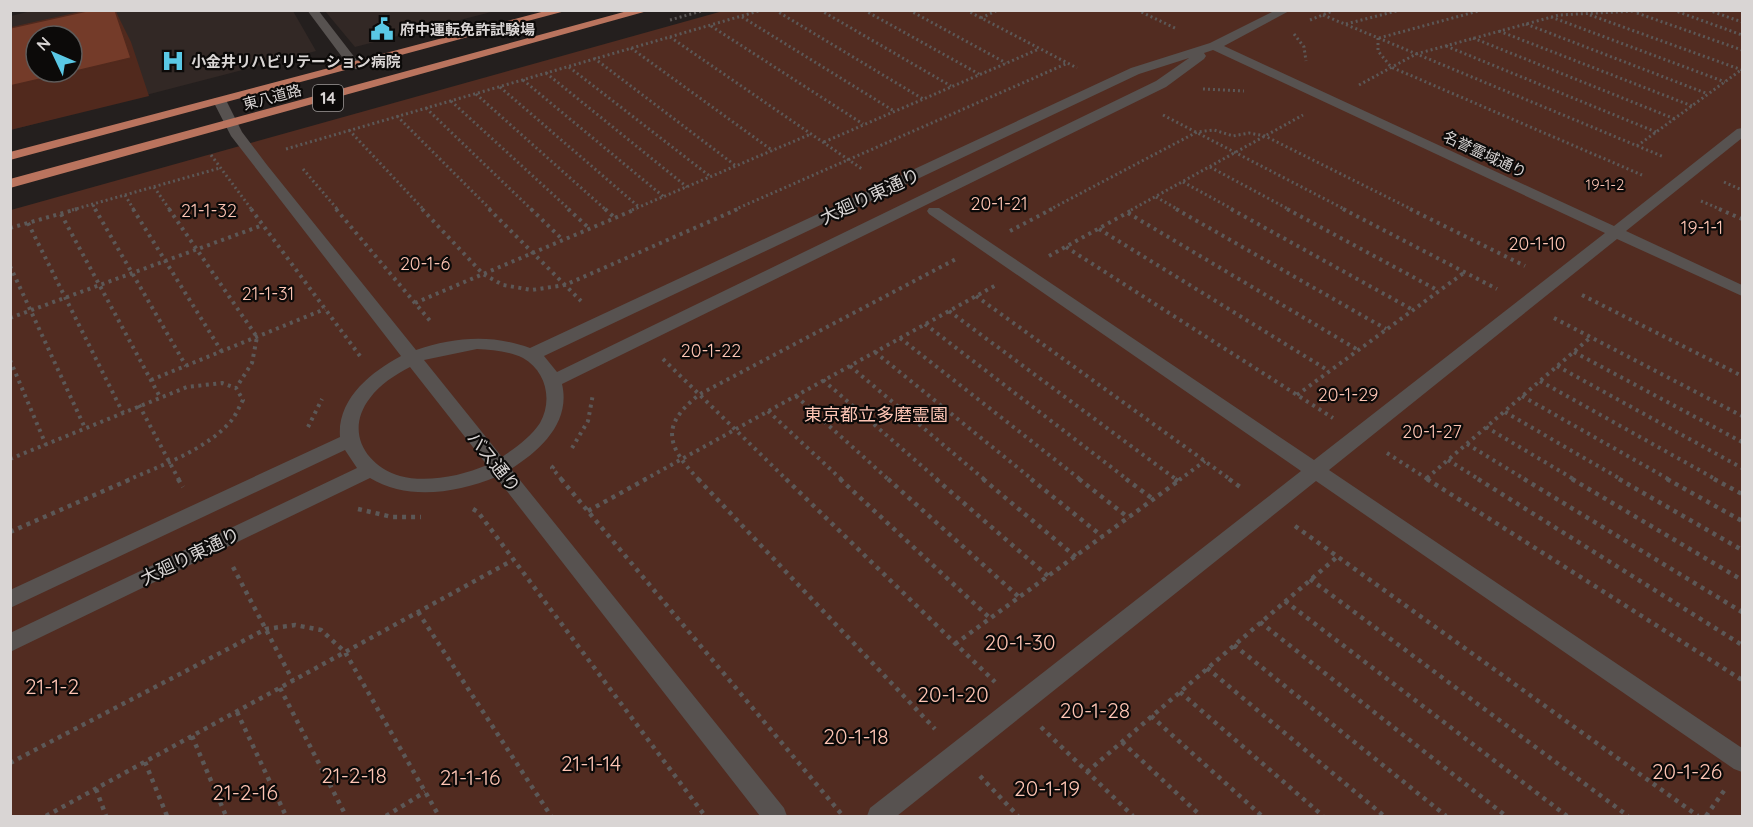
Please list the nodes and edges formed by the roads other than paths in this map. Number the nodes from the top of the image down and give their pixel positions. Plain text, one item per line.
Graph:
1 (312, 10) edge
2 (564, 10) edge
3 (646, 10) edge
4 (1286, 10) edge
5 (581, 29) junction
6 (1214, 46) junction
7 (355, 66) junction
8 (334, 71) junction
9 (220, 101) junction
10 (232, 125) junction
11 (1743, 132) edge
12 (984, 142) junction
13 (10, 156) edge
14 (1011, 158) junction
15 (10, 184) edge
16 (934, 211) dead end
17 (802, 228) junction
18 (1616, 232) junction
19 (828, 247) junction
20 (1743, 291) edge
21 (531, 356) junction
22 (412, 358) junction
23 (553, 381) junction
24 (348, 441) junction
25 (499, 468) junction
26 (369, 470) junction
27 (1316, 471) junction
28 (10, 600) edge
29 (10, 643) edge
30 (1743, 761) edge
31 (775, 816) edge
32 (879, 816) edge

1 - 7 street
2 - 7 main road, 東八道路 / 14
3 - 5 main road, 東八道路 / 14
4 - 6 street, 大廻り東通り
5 - 8 main road
5 - 10 main road, 東八道路 / 14
6 - 12 street, 大廻り東通り
6 - 14 street, 大廻り東通り
6 - 18 street, 名誉霊域通り
7 - 8 main road, 東八道路 / 14
8 - 9 main road, 東八道路 / 14
9 - 10 street, バス通り
9 - 13 main road, 東八道路 / 14
10 - 15 main road, 東八道路 / 14
10 - 22 street, バス通り
11 - 18 street
12 - 14 street
12 - 17 street, 大廻り東通り
14 - 19 street, 大廻り東通り
16 - 27 street
17 - 19 street
17 - 21 street, 大廻り東通り
18 - 20 street, 名誉霊域通り
18 - 27 street
19 - 23 street, 大廻り東通り
21 - 22 street
21 - 23 street
22 - 24 street
22 - 25 street, バス通り
23 - 25 street
24 - 26 street
24 - 28 street, 大廻り東通り
25 - 26 street
25 - 31 street, バス通り
26 - 29 street, 大廻り東通り
27 - 30 street
27 - 32 street

